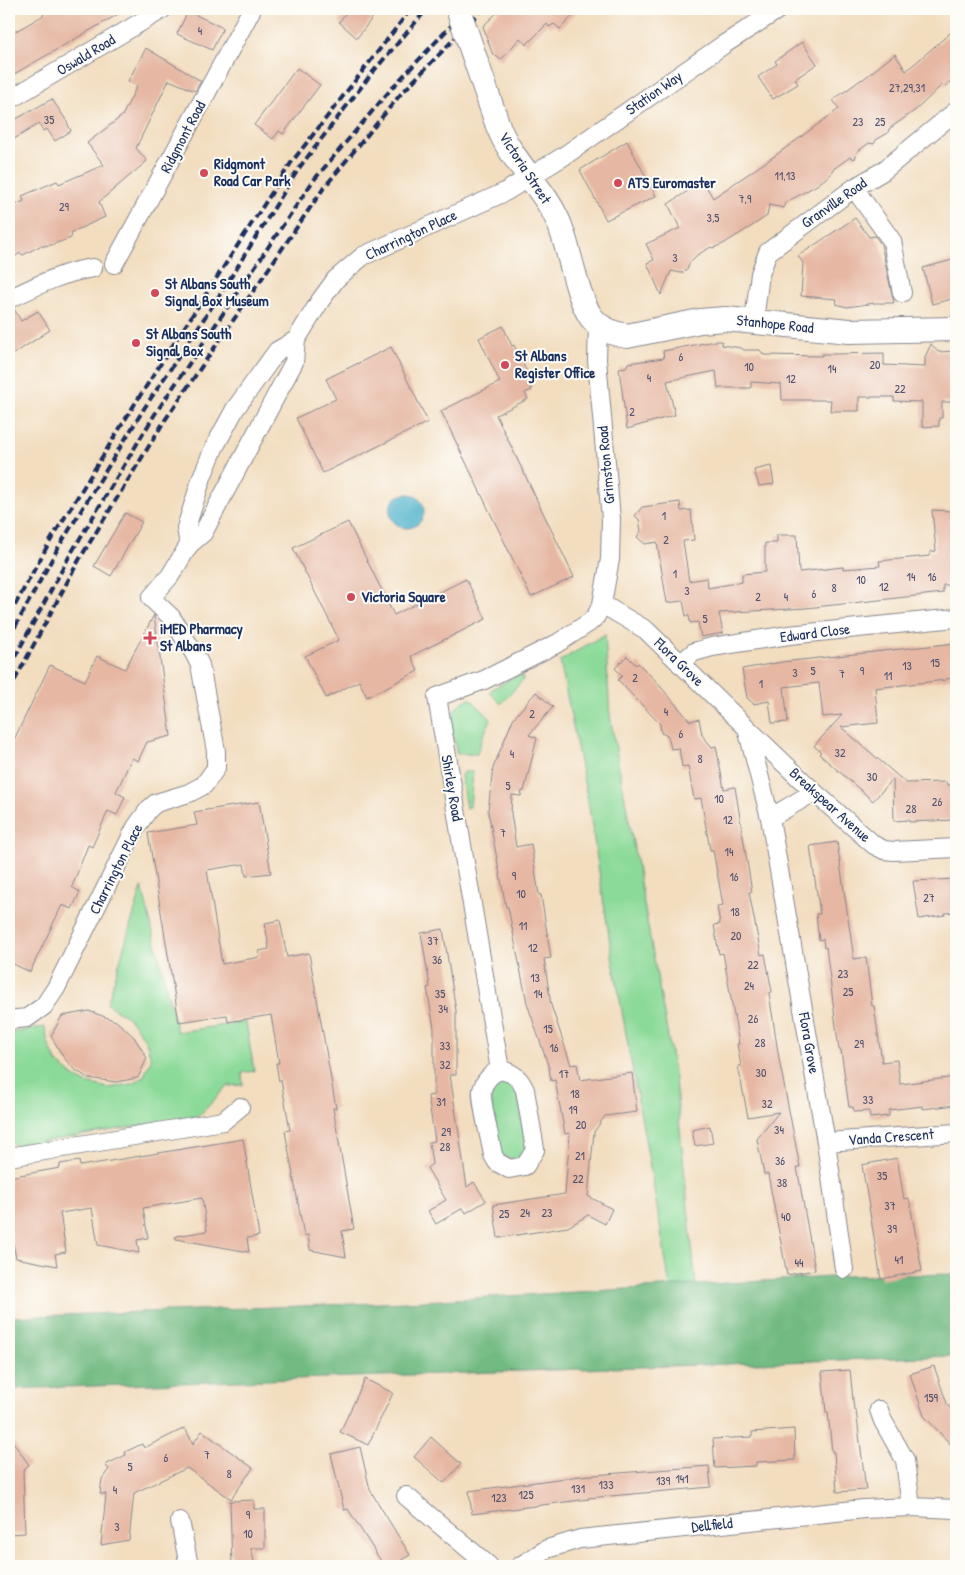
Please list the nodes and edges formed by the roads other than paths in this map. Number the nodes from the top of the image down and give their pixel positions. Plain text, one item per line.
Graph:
1 (163, 9) edge
2 (252, 9) edge
3 (458, 9) edge
4 (778, 9) edge
5 (9, 100) edge
6 (956, 111) edge
7 (529, 177) junction
8 (854, 188) junction
9 (114, 264) dead end
10 (93, 268) dead end
11 (902, 293) dead end
12 (9, 300) edge
13 (754, 322) junction
14 (598, 325) junction
15 (956, 329) edge
16 (296, 340) junction
17 (189, 545) junction
18 (602, 604) junction
19 (956, 618) edge
20 (680, 664) junction
21 (747, 728) junction
22 (814, 792) junction
23 (770, 818) junction
24 (956, 848) edge
25 (9, 1020) edge
26 (500, 1070) junction
27 (240, 1107) dead end
28 (956, 1132) edge
29 (826, 1142) junction
30 (9, 1157) edge
31 (844, 1269) dead end
32 (879, 1410) dead end
33 (406, 1496) dead end
34 (910, 1507) junction
35 (956, 1509) edge
36 (180, 1521) dead end
37 (190, 1566) edge
38 (489, 1566) edge
39 (520, 1566) edge

1 - 5 street, Oswald Road
2 - 9 street, Ridgmont Road
3 - 7 main road, Victoria Street, bridge
4 - 7 street, Station Way
6 - 8 street, Granville Road
7 - 14 main road, Victoria Street
7 - 16 street, Charrington Place
8 - 11 street
8 - 13 street, Granville Road
10 - 12 street
13 - 14 main road, Stanhope Road
13 - 15 main road, Stanhope Road
14 - 18 street, Grimston Road
16 - 17 street, Charrington Place
16 - 17 street, Charrington Place
17 - 25 street, Charrington Place
18 - 20 street, Flora Grove
18 - 26 street, Shirley Road
19 - 20 street, Edward Close
20 - 21 street, Flora Grove
21 - 22 street, Breakspear Avenue
21 - 23 street, Flora Grove
22 - 23 street
22 - 24 street, Breakspear Avenue
23 - 29 street, Flora Grove
26 - 26 street
27 - 30 street
28 - 29 street, Vanda Crescent
29 - 31 street, Flora Grove
32 - 34 street
33 - 38 street
34 - 35 street, Dellfield
34 - 39 street, Dellfield
36 - 37 street

